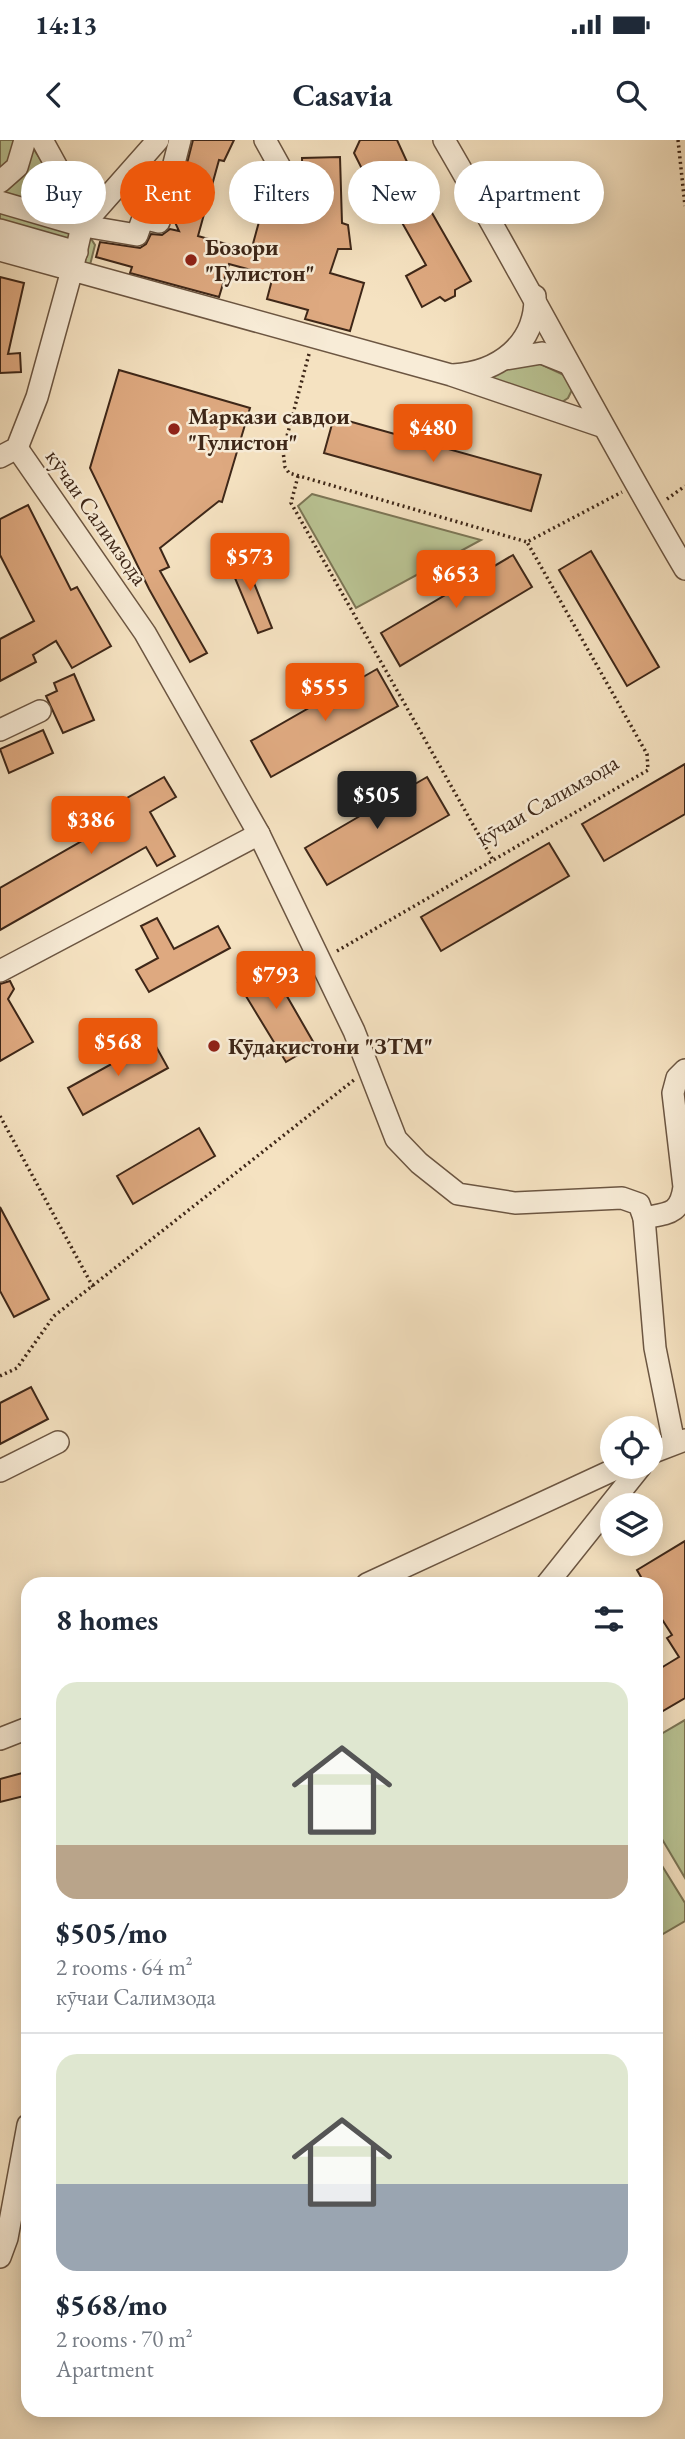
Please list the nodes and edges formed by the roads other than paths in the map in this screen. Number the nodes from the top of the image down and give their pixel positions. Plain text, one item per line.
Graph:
1 (25, 140) edge
2 (40, 140) edge
3 (158, 140) edge
4 (180, 140) edge
5 (265, 140) edge
6 (444, 140) edge
7 (277, 161) edge
8 (0, 183) edge
9 (0, 202) edge
10 (82, 226) junction
11 (0, 230) edge
12 (0, 250) edge
13 (74, 261) junction
14 (535, 296) junction
15 (502, 360) junction
16 (567, 363) junction
17 (451, 375) junction
18 (580, 385) junction
19 (548, 409) junction
20 (601, 426) junction
21 (8, 453) edge
22 (685, 569) edge
23 (40, 711) dead end
24 (0, 730) edge
25 (259, 834) junction
26 (0, 971) edge
27 (685, 1070) edge
28 (644, 1219) junction
29 (58, 1441) dead end
30 (680, 1441) edge
31 (663, 1449) edge
32 (0, 1471) edge
33 (600, 1476) edge
34 (631, 1479) edge
35 (382, 1577) edge
36 (554, 1577) edge
37 (21, 1730) edge
38 (2, 1734) edge
39 (21, 2163) edge
40 (0, 2257) edge

1 - 8 street
2 - 4 street
2 - 10 street
3 - 10 street
5 - 7 street
6 - 14 street
9 - 10 street
10 - 13 street
11 - 13 street
12 - 13 street
13 - 17 street
13 - 21 street
14 - 15 street
14 - 16 street
15 - 16 street
15 - 17 street
16 - 18 street
17 - 19 street
18 - 19 street
18 - 20 street
19 - 20 street
20 - 22 street
21 - 25 street, кӯчаи Салимзода
23 - 24 street
25 - 26 street
25 - 28 street, кӯчаи Салимзода
27 - 28 street
28 - 30 street
29 - 32 street
30 - 31 street
33 - 35 street
34 - 36 street
37 - 38 street
39 - 40 street

